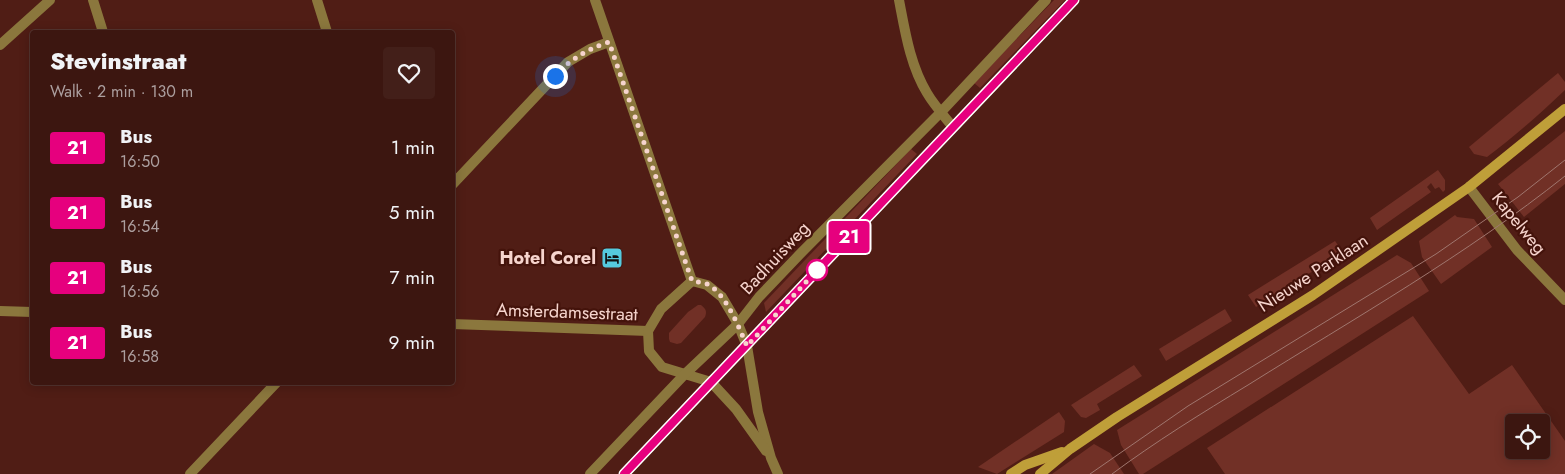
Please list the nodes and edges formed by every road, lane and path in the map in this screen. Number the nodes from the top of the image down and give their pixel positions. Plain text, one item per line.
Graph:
1 (50, 0) edge
2 (94, 0) edge
3 (317, 0) edge
4 (595, 0) edge
5 (899, 0) edge
6 (1046, 0) edge
7 (1074, 0) edge
8 (102, 30) edge
9 (326, 30) edge
10 (609, 42) junction
11 (0, 44) edge
12 (1565, 109) edge
13 (941, 112) junction
14 (953, 127) junction
15 (455, 182) edge
16 (1469, 186) junction
17 (692, 281) junction
18 (1565, 300) edge
19 (0, 311) edge
20 (30, 312) edge
21 (455, 324) edge
22 (738, 324) junction
23 (648, 331) junction
24 (747, 346) junction
25 (684, 375) junction
26 (711, 382) junction
27 (274, 385) edge
28 (1070, 449) junction
29 (771, 458) junction
30 (190, 474) edge
31 (590, 474) edge
32 (624, 474) edge
33 (778, 474) edge
34 (1011, 474) edge
35 (1040, 474) edge

1 - 11 street
2 - 8 street
3 - 9 street
4 - 10 street
5 - 13 street
6 - 13 street, Badhuisweg
7 - 14 street
10 - 15 street
10 - 17 street
12 - 16 main road, Nieuwe Parklaan
13 - 14 street
13 - 22 street, Badhuisweg
14 - 24 street
16 - 18 street, Kapelweg
16 - 28 main road, Nieuwe Parklaan
17 - 22 street
17 - 23 street
19 - 20 street
21 - 23 street, Amsterdamsestraat
22 - 24 street
22 - 25 street, Badhuisweg
23 - 25 street, Amsterdamsestraat
24 - 26 street
24 - 29 street
25 - 26 street, Amsterdamsestraat
25 - 31 street, Badhuisweg
26 - 29 street
26 - 32 street
27 - 30 street
28 - 34 main road, Nieuwe Parklaan
28 - 35 main road, Nieuwe Parklaan
29 - 33 street

